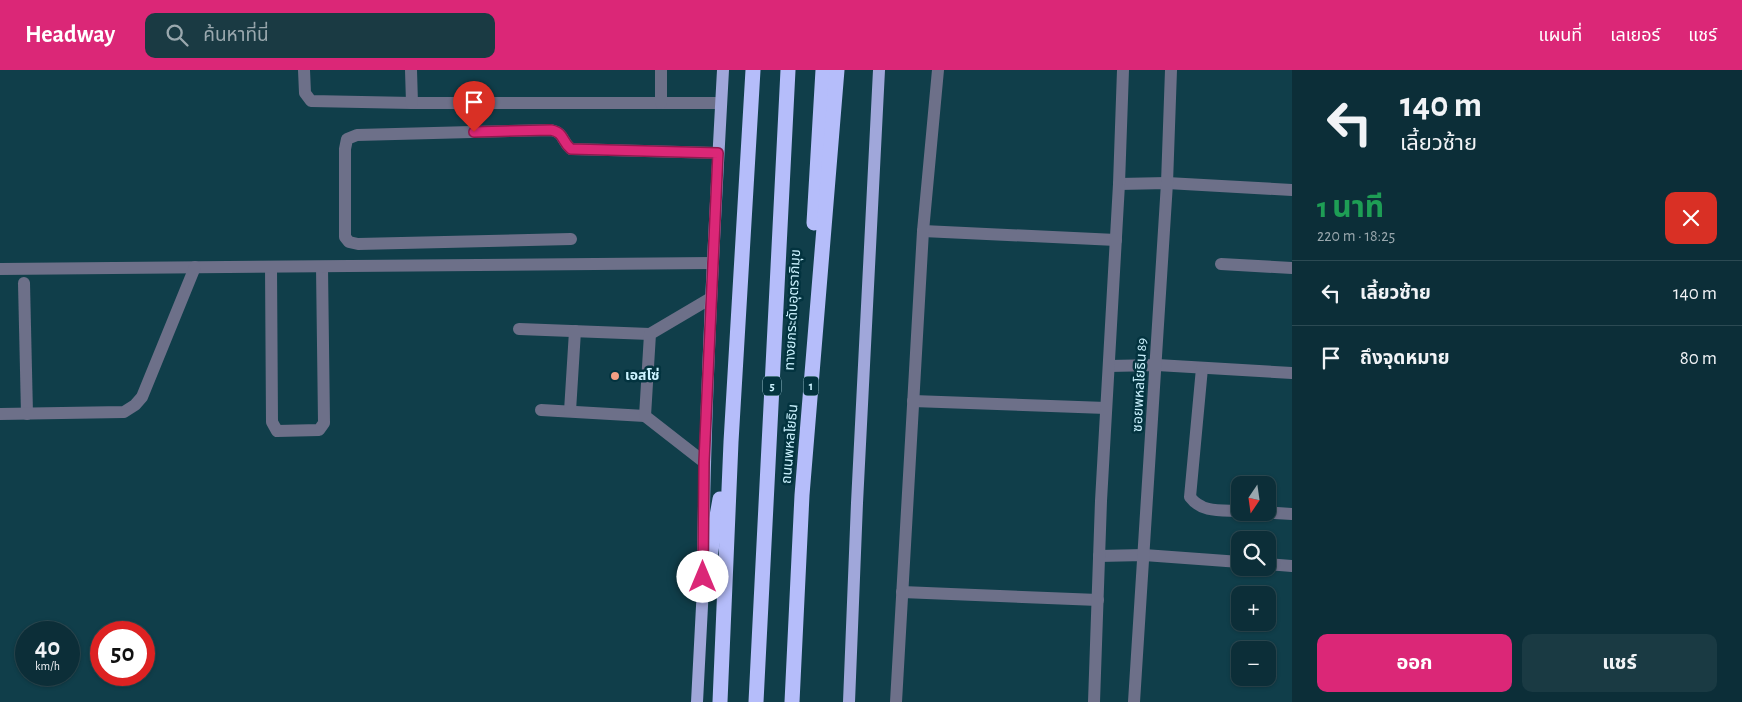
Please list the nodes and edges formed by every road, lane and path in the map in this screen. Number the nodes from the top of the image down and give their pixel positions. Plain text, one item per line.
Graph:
1 (304, 70) edge
2 (411, 70) edge
3 (662, 70) edge
4 (723, 70) edge
5 (753, 70) edge
6 (788, 70) edge
7 (823, 70) edge
8 (837, 70) edge
9 (879, 70) edge
10 (938, 70) edge
11 (1122, 70) edge
12 (1171, 70) edge
13 (412, 103) junction
14 (661, 103) junction
15 (721, 103) junction
16 (718, 153) junction
17 (1168, 183) junction
18 (1119, 184) junction
19 (1292, 190) edge
20 (923, 231) junction
21 (571, 239) dead end
22 (1116, 240) junction
23 (712, 263) junction
24 (1221, 264) dead end
25 (195, 267) junction
26 (271, 267) junction
27 (322, 267) junction
28 (1292, 268) edge
29 (0, 269) edge
30 (24, 283) dead end
31 (711, 298) junction
32 (518, 329) dead end
33 (575, 331) junction
34 (650, 334) junction
35 (1157, 365) junction
36 (1109, 366) junction
37 (1202, 368) junction
38 (1292, 374) edge
39 (913, 401) junction
40 (1106, 408) junction
41 (541, 410) dead end
42 (570, 411) junction
43 (0, 414) edge
44 (27, 414) junction
45 (646, 416) junction
46 (731, 442) junction
47 (704, 462) junction
48 (1231, 511) edge
49 (1276, 513) edge
50 (1292, 514) edge
51 (1144, 555) junction
52 (1099, 556) junction
53 (1231, 561) edge
54 (1276, 565) edge
55 (1292, 566) edge
56 (902, 592) junction
57 (703, 596) junction
58 (1098, 600) junction
59 (697, 702) edge
60 (720, 702) edge
61 (756, 702) edge
62 (790, 702) edge
63 (849, 702) edge
64 (896, 702) edge
65 (1094, 702) edge
66 (1134, 702) edge

1 - 13 street
2 - 13 street
3 - 14 street
4 - 15 main road
5 - 46 highway
6 - 61 highway, ทางยกระดับอุตราภิมุข / 5
7 - 62 highway, ทางยกระดับอุตราภิมุข
8 - 62 highway, ถนนพหลโยธิน / 1
9 - 63 main road
10 - 20 street
11 - 18 street
12 - 17 street, ซอยพหลโยธิน 89
13 - 14 street
14 - 15 street
15 - 16 main road
16 - 21 street
16 - 23 main road
17 - 18 street
17 - 19 street
17 - 35 street, ซอยพหลโยธิน 89
18 - 22 street
20 - 22 street
20 - 39 street
22 - 36 street
23 - 27 street
23 - 31 main road
24 - 28 street
25 - 26 street
25 - 29 street
25 - 44 street
26 - 27 street
26 - 27 street
30 - 44 street
31 - 34 street
31 - 47 main road
32 - 33 street
33 - 34 street
33 - 42 street
34 - 45 street
35 - 36 street
35 - 37 street
35 - 51 street, ซอยพหลโยธิน 89
36 - 40 street
37 - 38 street
37 - 48 street
39 - 40 street
39 - 56 street
40 - 52 street
41 - 42 street
42 - 45 street
43 - 44 street
45 - 47 street
46 - 57 highway
46 - 60 highway
47 - 57 main road
49 - 50 street
51 - 52 street
51 - 53 street
51 - 66 street, ซอยพหลโยธิน 89
52 - 58 street
54 - 55 street
56 - 58 street
56 - 64 street
57 - 59 main road
58 - 65 street

